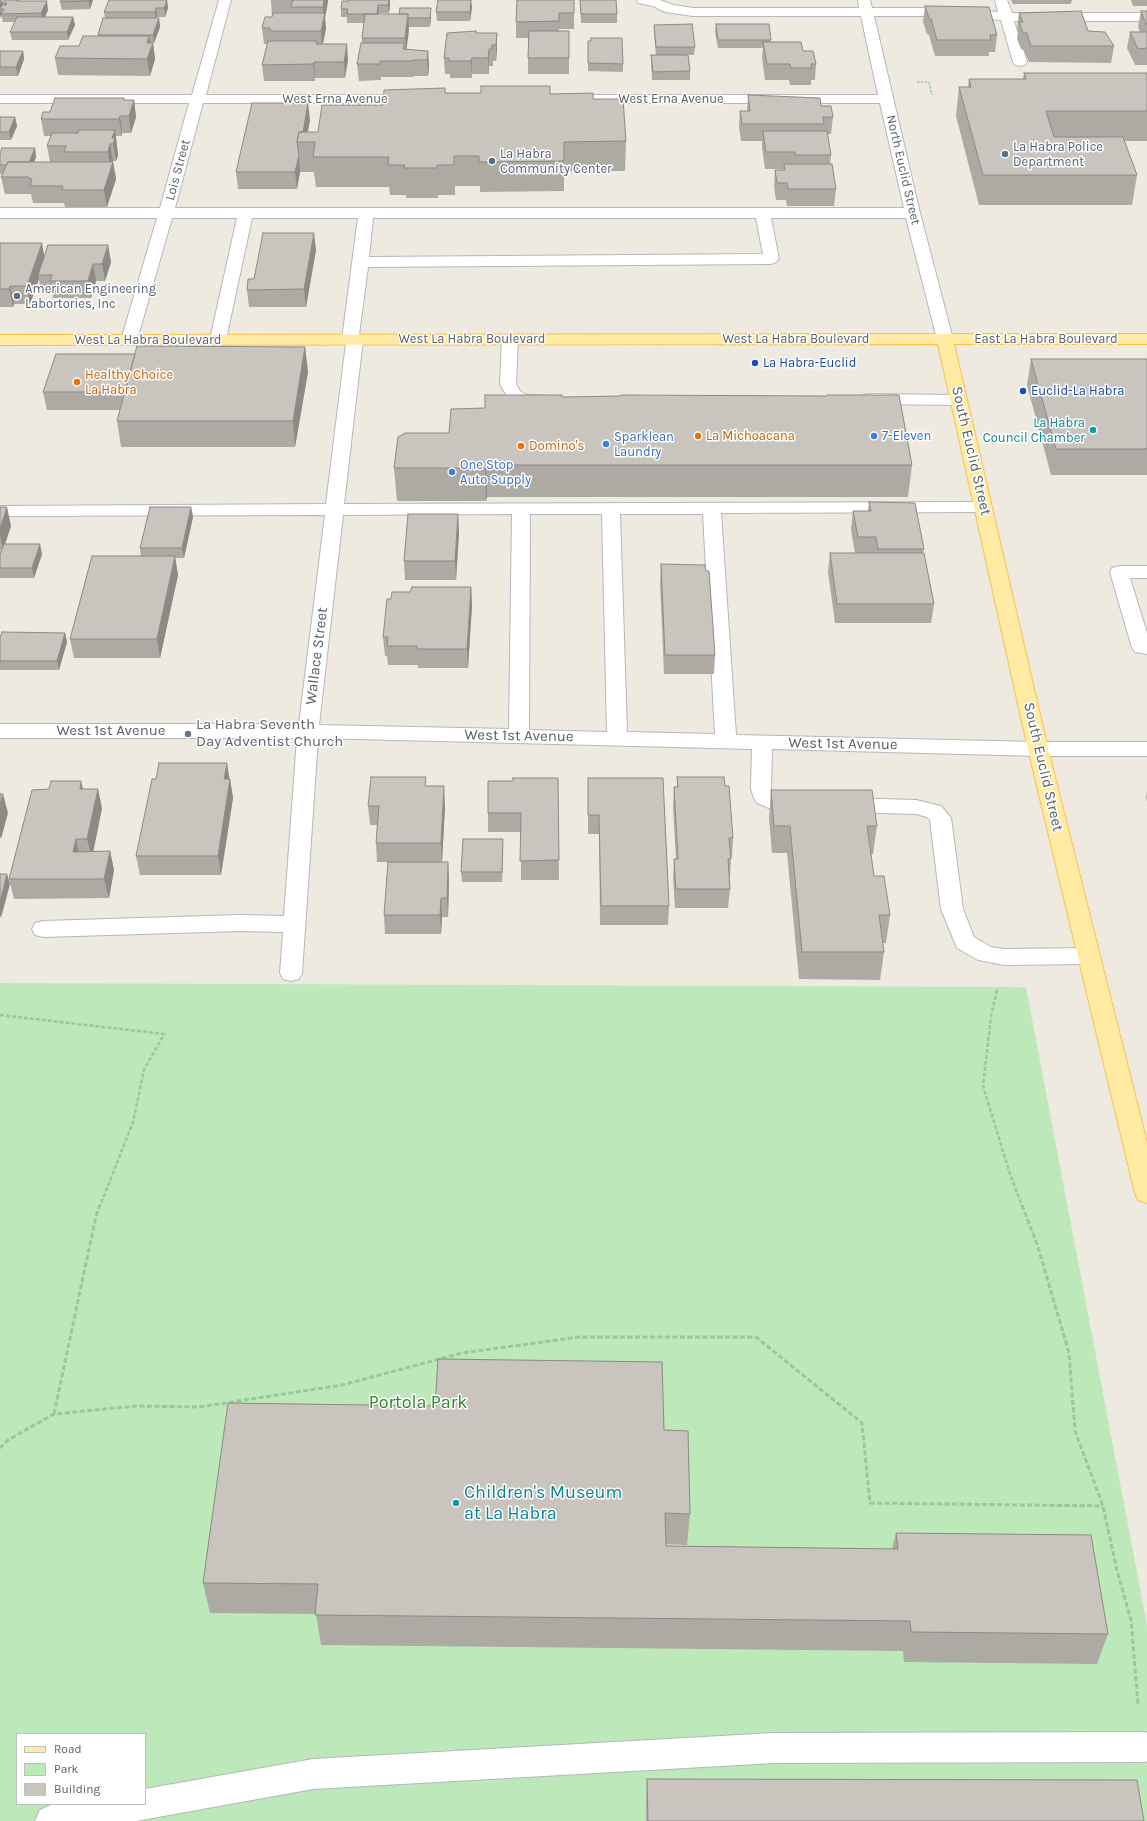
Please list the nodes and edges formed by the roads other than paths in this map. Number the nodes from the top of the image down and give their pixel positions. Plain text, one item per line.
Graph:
1 (225, 0) edge
2 (643, 0) edge
3 (1001, 0) edge
4 (865, 6) edge
5 (1006, 17) junction
6 (1147, 18) edge
7 (1020, 62) dead end
8 (0, 99) edge
9 (198, 99) junction
10 (428, 99) edge
11 (578, 99) edge
12 (887, 99) junction
13 (763, 212) junction
14 (0, 213) edge
15 (166, 213) junction
16 (245, 213) junction
17 (366, 213) junction
18 (912, 213) junction
19 (361, 262) junction
20 (218, 339) junction
21 (352, 339) junction
22 (510, 339) junction
23 (945, 339) junction
24 (1147, 339) edge
25 (0, 340) edge
26 (129, 340) junction
27 (850, 399) edge
28 (563, 400) edge
29 (959, 400) junction
30 (983, 507) junction
31 (611, 509) junction
32 (712, 509) junction
33 (521, 510) junction
34 (0, 511) edge
35 (334, 511) junction
36 (1147, 572) edge
37 (1147, 648) edge
38 (0, 731) edge
39 (308, 731) junction
40 (519, 736) junction
41 (617, 738) junction
42 (726, 741) junction
43 (762, 742) junction
44 (1038, 749) junction
45 (1147, 749) edge
46 (295, 924) junction
47 (43, 929) dead end
48 (1089, 956) junction
49 (291, 974) dead end
50 (1147, 1194) edge
51 (1145, 1747) road end
52 (146, 1804) edge
53 (139, 1805) edge
54 (51, 1821) edge

1 - 9 street, Lois Street
2 - 4 street
3 - 5 street
4 - 5 street
4 - 12 street, North Euclid Street
5 - 6 street
5 - 7 street
8 - 9 street, West Erna Avenue
9 - 10 street, West Erna Avenue
9 - 15 street, Lois Street
11 - 12 street, West Erna Avenue
12 - 18 street, North Euclid Street
13 - 17 street
13 - 18 street
13 - 19 street
14 - 15 street
15 - 16 street
15 - 26 street, Lois Street
16 - 17 street
16 - 20 street
17 - 19 street, Wallace Street
18 - 23 street, North Euclid Street
19 - 21 street, Wallace Street
20 - 21 main road, West La Habra Boulevard
20 - 26 main road, West La Habra Boulevard
21 - 22 main road, West La Habra Boulevard
21 - 35 street, Wallace Street
22 - 23 main road, West La Habra Boulevard
22 - 28 street
23 - 24 main road, East La Habra Boulevard
23 - 29 main road, South Euclid Street
25 - 26 main road, West La Habra Boulevard
27 - 29 street
29 - 30 main road, South Euclid Street
30 - 32 street
30 - 44 main road, South Euclid Street
31 - 32 street
31 - 33 street
31 - 41 street
32 - 42 street
33 - 35 street
33 - 40 street
34 - 35 street
35 - 39 street, Wallace Street
36 - 37 street
38 - 39 street, West 1st Avenue
39 - 40 street, West 1st Avenue
39 - 46 street, Wallace Street
40 - 41 street, West 1st Avenue
41 - 42 street, West 1st Avenue
42 - 43 street, West 1st Avenue
43 - 44 street, West 1st Avenue
43 - 48 street
44 - 45 street, West 1st Avenue
44 - 48 main road, South Euclid Street
46 - 47 street
46 - 49 street, Wallace Street
48 - 50 main road, South Euclid Street
51 - 52 street
53 - 54 street

